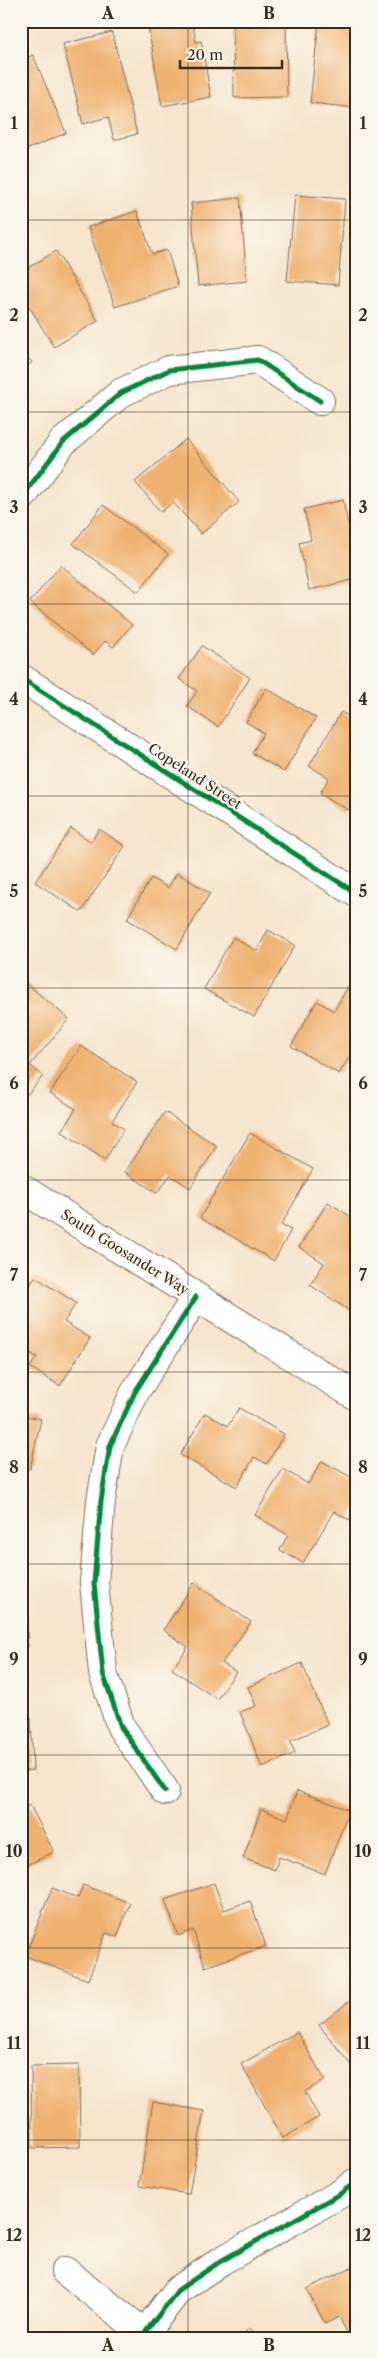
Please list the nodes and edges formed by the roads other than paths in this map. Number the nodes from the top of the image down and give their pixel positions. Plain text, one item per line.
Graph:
1 (320, 401) dead end
2 (21, 498) edge
3 (21, 678) edge
4 (356, 893) edge
5 (21, 1188) edge
6 (196, 1296) junction
7 (356, 1396) edge
8 (165, 1791) dead end
9 (356, 2182) edge
10 (65, 2271) dead end
11 (143, 2335) edge

1 - 2 street
3 - 4 street, Copeland Street
5 - 6 street, South Goosander Way
6 - 7 street, South Goosander Way
6 - 8 street
9 - 11 street
10 - 11 street

